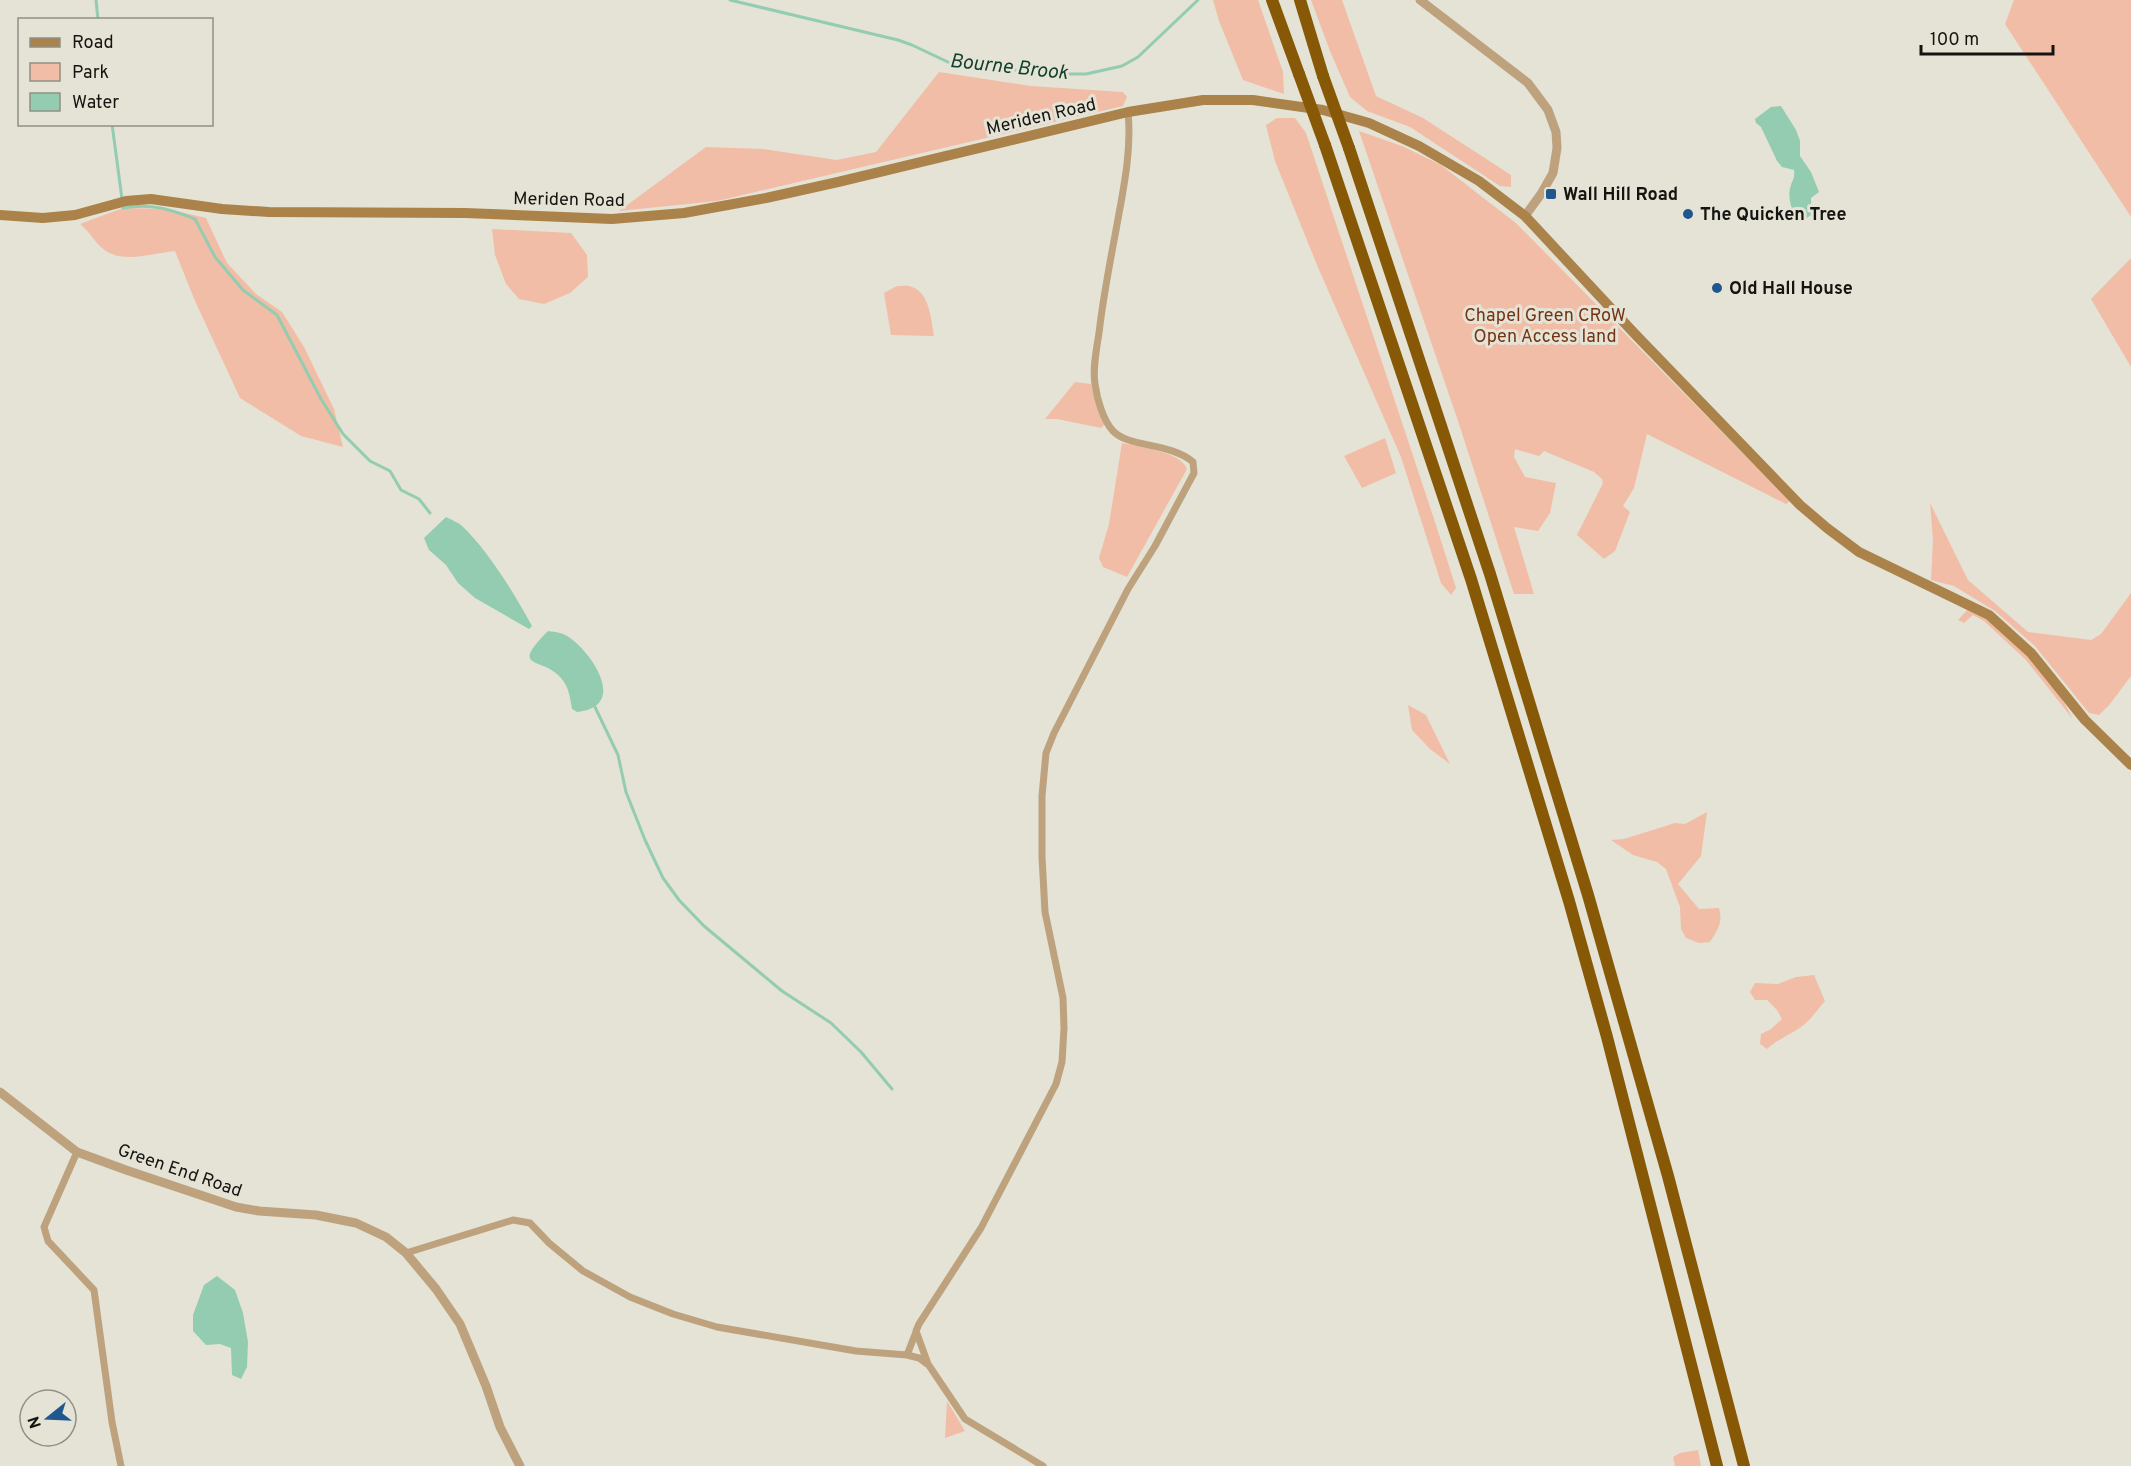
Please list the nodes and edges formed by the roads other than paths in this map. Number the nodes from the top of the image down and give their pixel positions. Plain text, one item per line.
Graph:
1 (1272, 0) edge
2 (1300, 0) edge
3 (1420, 0) edge
4 (1128, 112) junction
5 (0, 215) edge
6 (1525, 216) junction
7 (2131, 765) edge
8 (0, 1092) edge
9 (77, 1152) junction
10 (406, 1253) junction
11 (916, 1331) junction
12 (907, 1355) junction
13 (927, 1364) junction
14 (121, 1466) edge
15 (519, 1466) edge
16 (1043, 1466) edge
17 (1717, 1466) edge
18 (1744, 1466) edge

1 - 17 highway, bridge
2 - 18 highway, bridge
3 - 6 street
4 - 5 main road, Meriden Road
4 - 6 main road, Meriden Road
4 - 11 street
6 - 7 main road, Meriden Road
8 - 9 street, Green End Road
9 - 10 street, Green End Road
9 - 14 street
10 - 12 street
10 - 15 street, Green End Road
11 - 12 street
11 - 13 street
12 - 13 street
13 - 16 street

